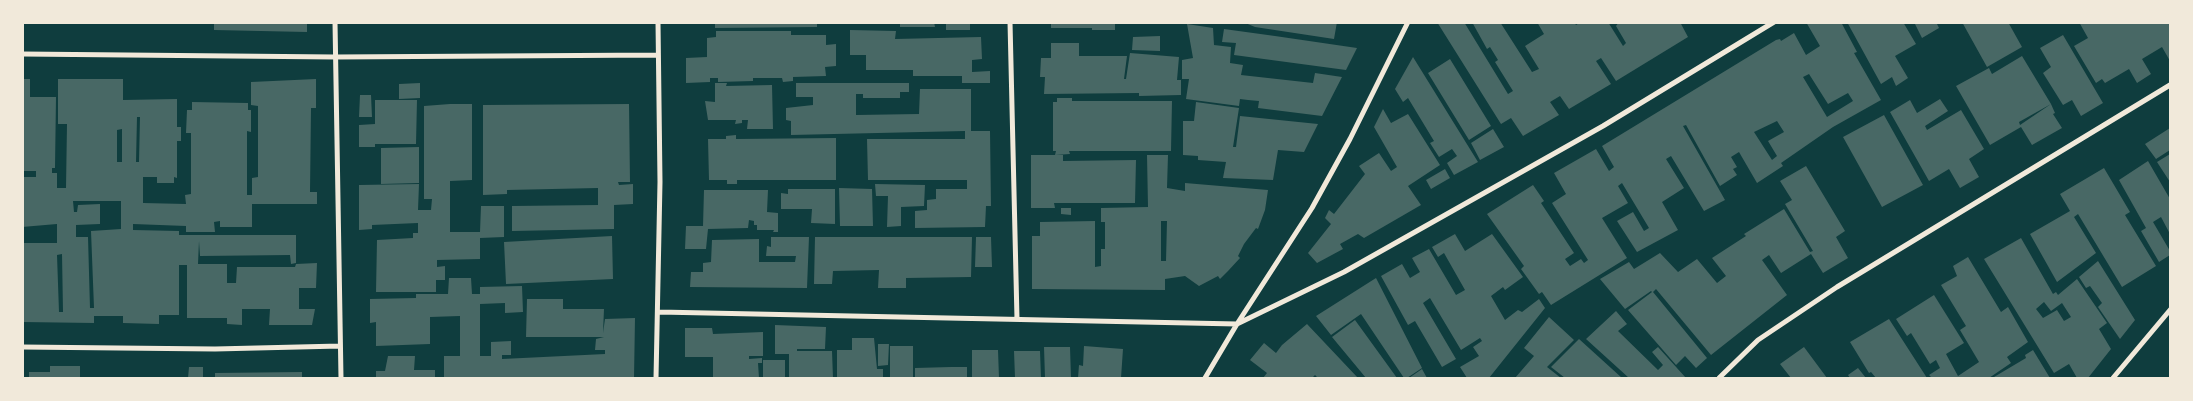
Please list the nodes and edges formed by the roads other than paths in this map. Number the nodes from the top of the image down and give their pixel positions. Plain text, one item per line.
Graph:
1 (335, 22) edge
2 (658, 22) edge
3 (1010, 22) edge
4 (1408, 22) edge
5 (1774, 22) edge
6 (22, 54) edge
7 (658, 55) junction
8 (335, 57) junction
9 (2170, 85) edge
10 (2170, 310) edge
11 (659, 312) junction
12 (1017, 319) junction
13 (1237, 324) junction
14 (340, 346) junction
15 (22, 347) edge
16 (341, 378) edge
17 (656, 378) edge
18 (1205, 378) edge
19 (1719, 378) edge
20 (2113, 378) edge

1 - 8 street
2 - 7 street
3 - 12 street
4 - 13 street
5 - 13 street
6 - 8 street
7 - 8 street
7 - 11 street
8 - 14 street
9 - 19 street
10 - 20 street
11 - 12 street
11 - 17 street
12 - 13 street
13 - 18 street
14 - 15 street
14 - 16 street

